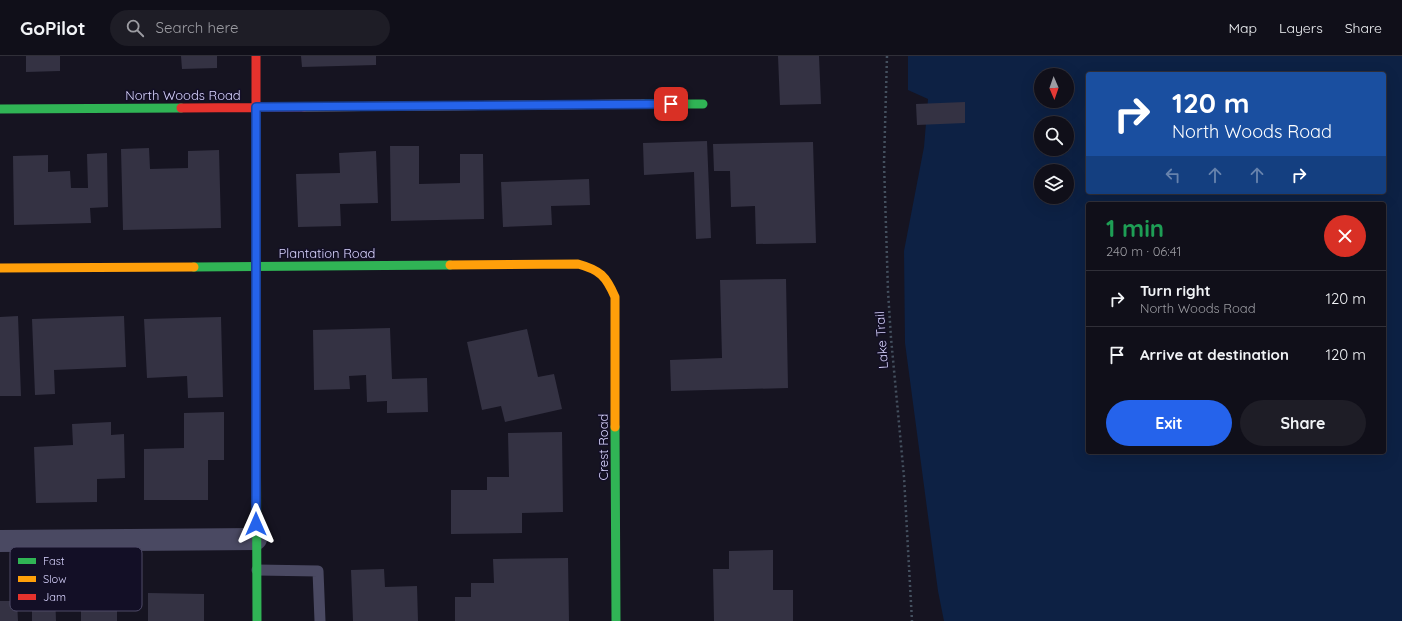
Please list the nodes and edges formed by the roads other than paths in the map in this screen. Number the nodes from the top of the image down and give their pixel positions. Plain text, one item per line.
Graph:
1 (256, 56) edge
2 (703, 104) dead end
3 (256, 107) junction
4 (0, 109) edge
5 (256, 267) junction
6 (0, 268) edge
7 (604, 276) joint
8 (256, 539) junction
9 (0, 541) edge
10 (257, 570) junction
11 (257, 621) edge
12 (320, 621) edge
13 (616, 621) edge

1 - 3 street
2 - 3 street, North Woods Road
3 - 4 street, North Woods Road
3 - 5 street
5 - 6 street, Plantation Road
5 - 7 street, Plantation Road
5 - 8 street
7 - 13 street, Crest Road
8 - 9 street
8 - 10 street
10 - 11 street
10 - 12 lane

